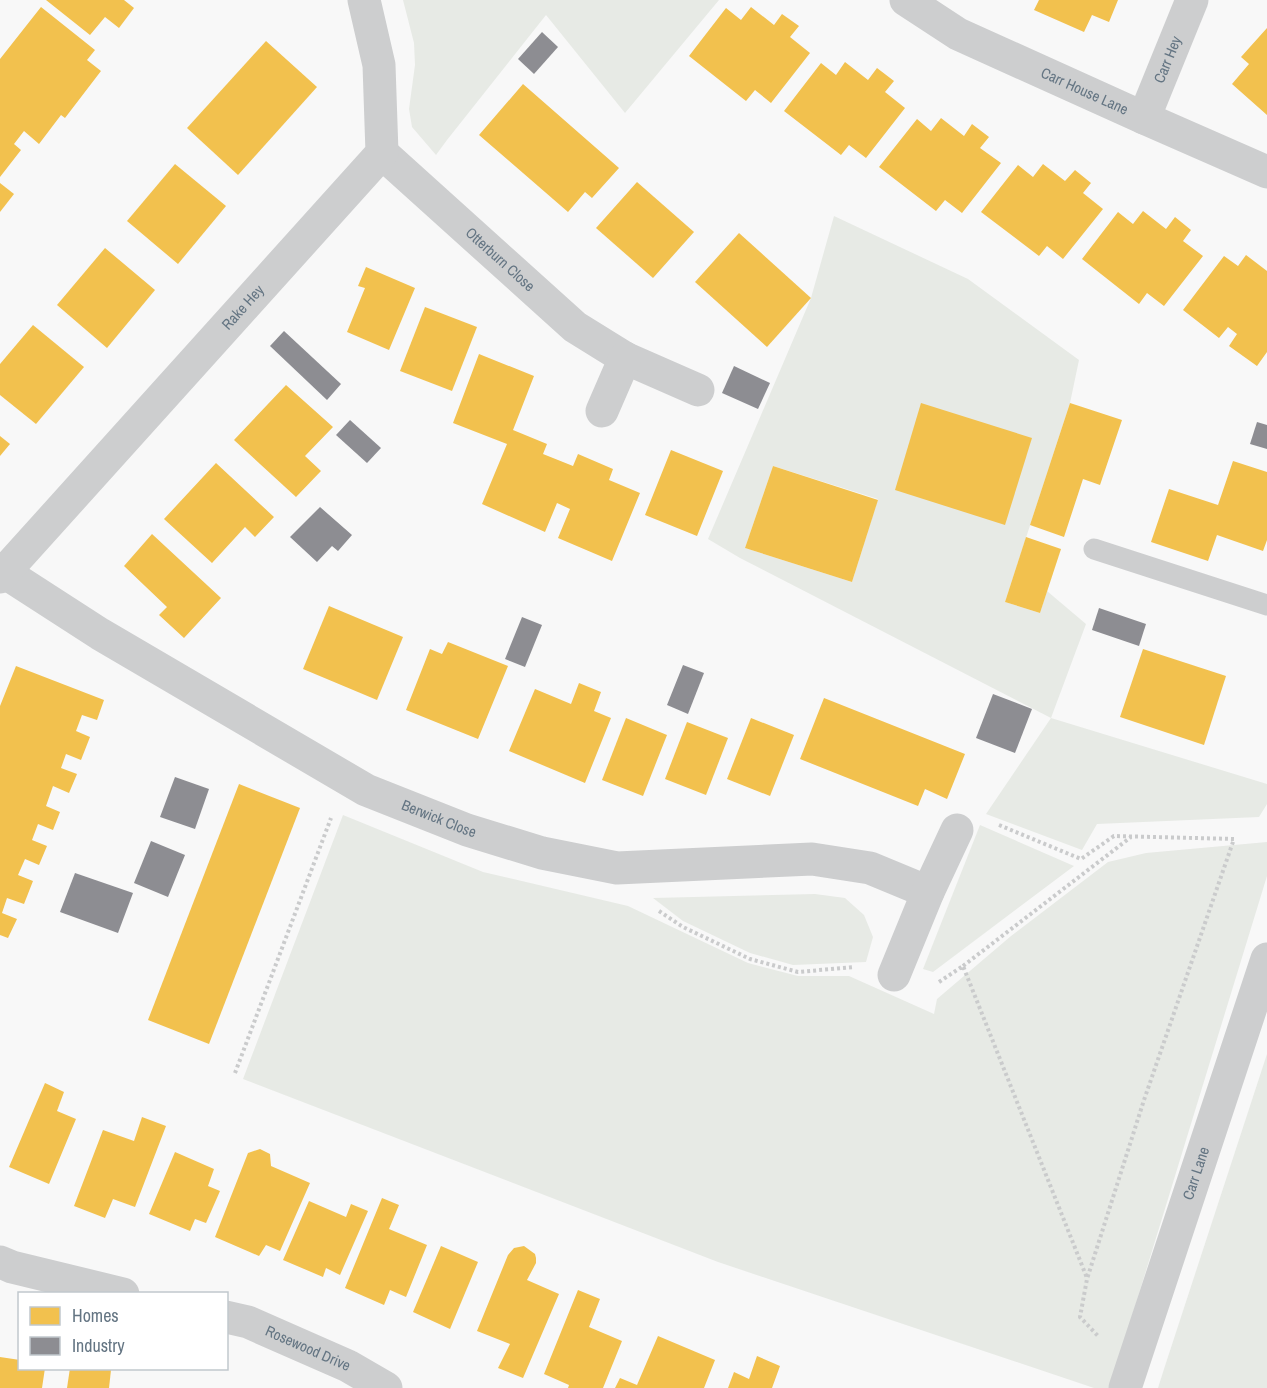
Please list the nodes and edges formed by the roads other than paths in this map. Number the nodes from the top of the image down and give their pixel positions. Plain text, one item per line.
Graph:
1 (364, 0) edge
2 (906, 0) edge
3 (1192, 0) edge
4 (1144, 118) junction
5 (382, 153) junction
6 (1267, 172) edge
7 (625, 358) junction
8 (698, 390) dead end
9 (602, 411) dead end
10 (1094, 549) dead end
11 (2, 574) edge
12 (1267, 605) edge
13 (957, 830) road end
14 (928, 892) junction
15 (1267, 959) edge
16 (896, 969) road end
17 (0, 1262) edge
18 (119, 1292) edge
19 (228, 1317) edge
20 (1130, 1373) edge
21 (343, 1377) edge
22 (386, 1388) edge

1 - 5 street
2 - 4 street, Carr House Lane
3 - 4 street, Carr Hey
4 - 6 street, Carr House Lane
5 - 7 street, Otterburn Close
5 - 11 street, Rake Hey
7 - 8 street, Otterburn Close
7 - 9 street
10 - 12 lane
11 - 14 street, Berwick Close
13 - 14 street
14 - 16 street
15 - 20 street, Carr Lane
17 - 18 street
19 - 21 street, Rosewood Drive
21 - 22 street, Rosewood Drive

